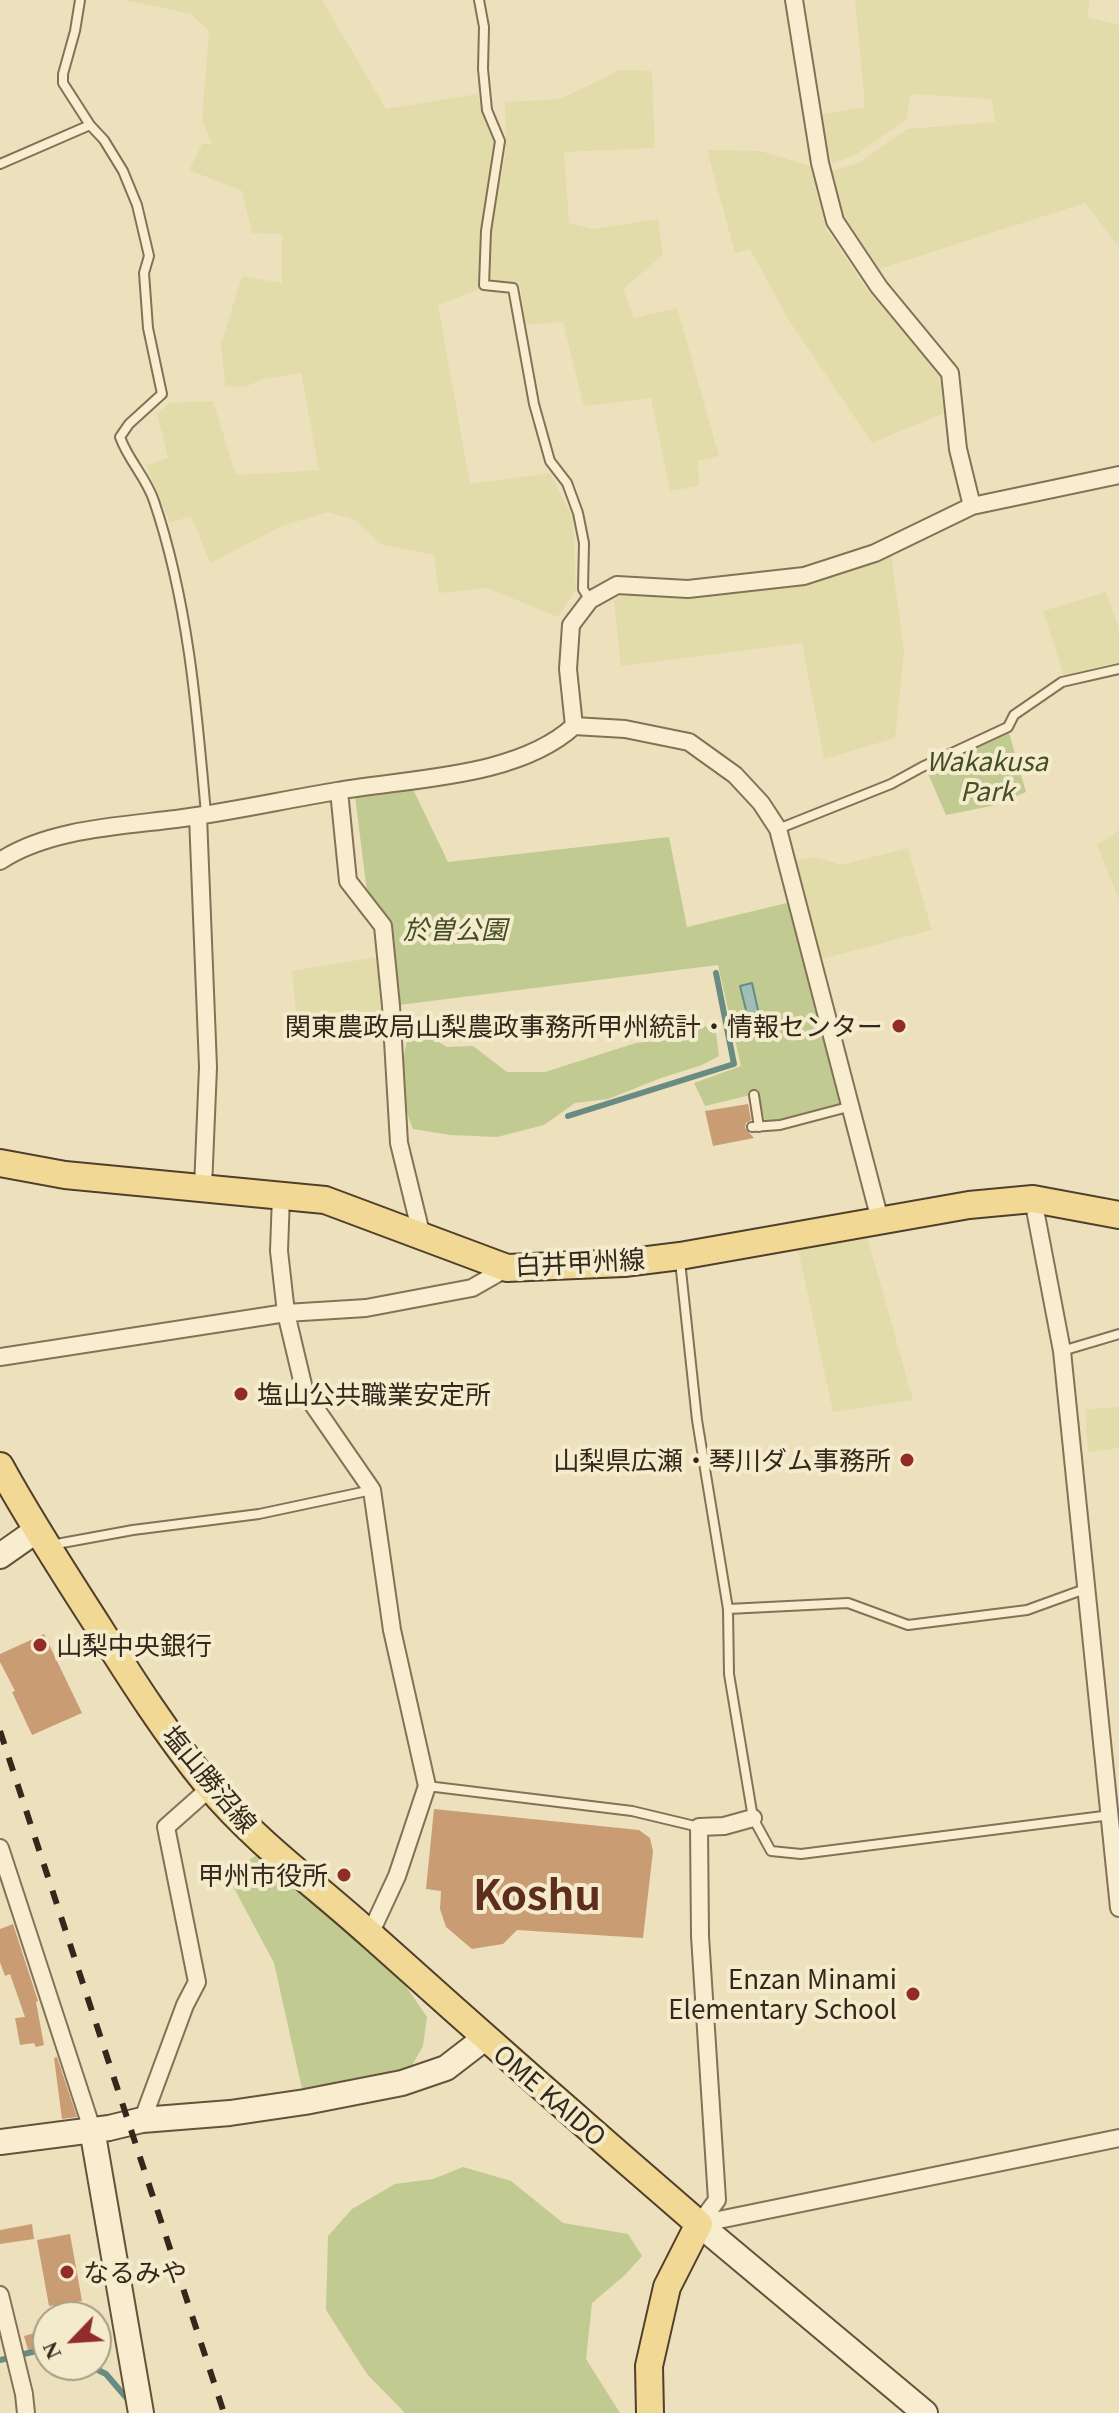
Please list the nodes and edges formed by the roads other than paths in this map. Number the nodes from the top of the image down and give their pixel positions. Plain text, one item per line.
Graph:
1 (80, 0) edge
2 (479, 0) edge
3 (794, 0) edge
4 (90, 125) junction
5 (0, 164) edge
6 (1119, 475) edge
7 (972, 506) junction
8 (590, 600) junction
9 (1119, 669) edge
10 (574, 726) junction
11 (339, 791) junction
12 (202, 816) junction
13 (778, 829) junction
14 (0, 861) edge
15 (754, 1095) dead end
16 (852, 1106) junction
17 (0, 1163) edge
18 (203, 1188) junction
19 (281, 1196) junction
20 (1033, 1199) junction
21 (1119, 1215) edge
22 (880, 1220) junction
23 (422, 1237) junction
24 (680, 1256) junction
25 (507, 1268) junction
26 (286, 1313) junction
27 (1119, 1334) edge
28 (1062, 1351) junction
29 (0, 1357) edge
30 (0, 1466) edge
31 (372, 1490) junction
32 (42, 1538) junction
33 (0, 1556) edge
34 (1085, 1589) junction
35 (728, 1609) junction
36 (427, 1786) junction
37 (210, 1788) junction
38 (1111, 1815) junction
39 (753, 1818) junction
40 (699, 1827) junction
41 (0, 1848) edge
42 (1119, 1908) edge
43 (370, 1934) junction
44 (485, 2038) junction
45 (145, 2120) junction
46 (92, 2129) junction
47 (1119, 2138) edge
48 (0, 2142) edge
49 (699, 2224) junction
50 (0, 2295) edge
51 (26, 2413) edge
52 (141, 2413) edge
53 (650, 2413) edge
54 (925, 2413) edge

1 - 4 lane
2 - 8 lane
3 - 7 street
4 - 5 lane
4 - 12 lane
6 - 7 street
7 - 8 street
8 - 10 street
9 - 13 lane
10 - 11 street
10 - 13 street
11 - 12 street
11 - 23 street
12 - 14 street
12 - 18 street
13 - 16 street
15 - 16 lane
16 - 22 street
17 - 18 main road, 白井甲州線
18 - 19 main road, 白井甲州線
19 - 23 main road, 白井甲州線
19 - 26 street
20 - 21 main road, 白井甲州線
20 - 22 main road, 白井甲州線
20 - 28 street
22 - 24 main road, 白井甲州線
23 - 25 main road, 白井甲州線
24 - 25 main road, 白井甲州線
24 - 35 lane
25 - 26 street
26 - 29 street
26 - 31 street
27 - 28 lane
28 - 34 street
30 - 32 main road, 塩山勝沼線
31 - 32 lane
31 - 36 street
32 - 33 street
32 - 37 main road, 塩山勝沼線
34 - 35 lane
34 - 38 street
35 - 39 lane
36 - 40 lane
36 - 43 street
37 - 43 main road, 塩山勝沼線
37 - 45 street
38 - 39 lane
38 - 42 street
39 - 40 street
40 - 49 street
41 - 46 street
43 - 44 main road, 塩山勝沼線
44 - 45 street, OME KAIDO
44 - 49 main road, OME KAIDO
45 - 46 street, OME KAIDO
46 - 48 street, OME KAIDO
46 - 52 street
47 - 49 street
49 - 53 main road
49 - 54 street, OME KAIDO
50 - 51 street

